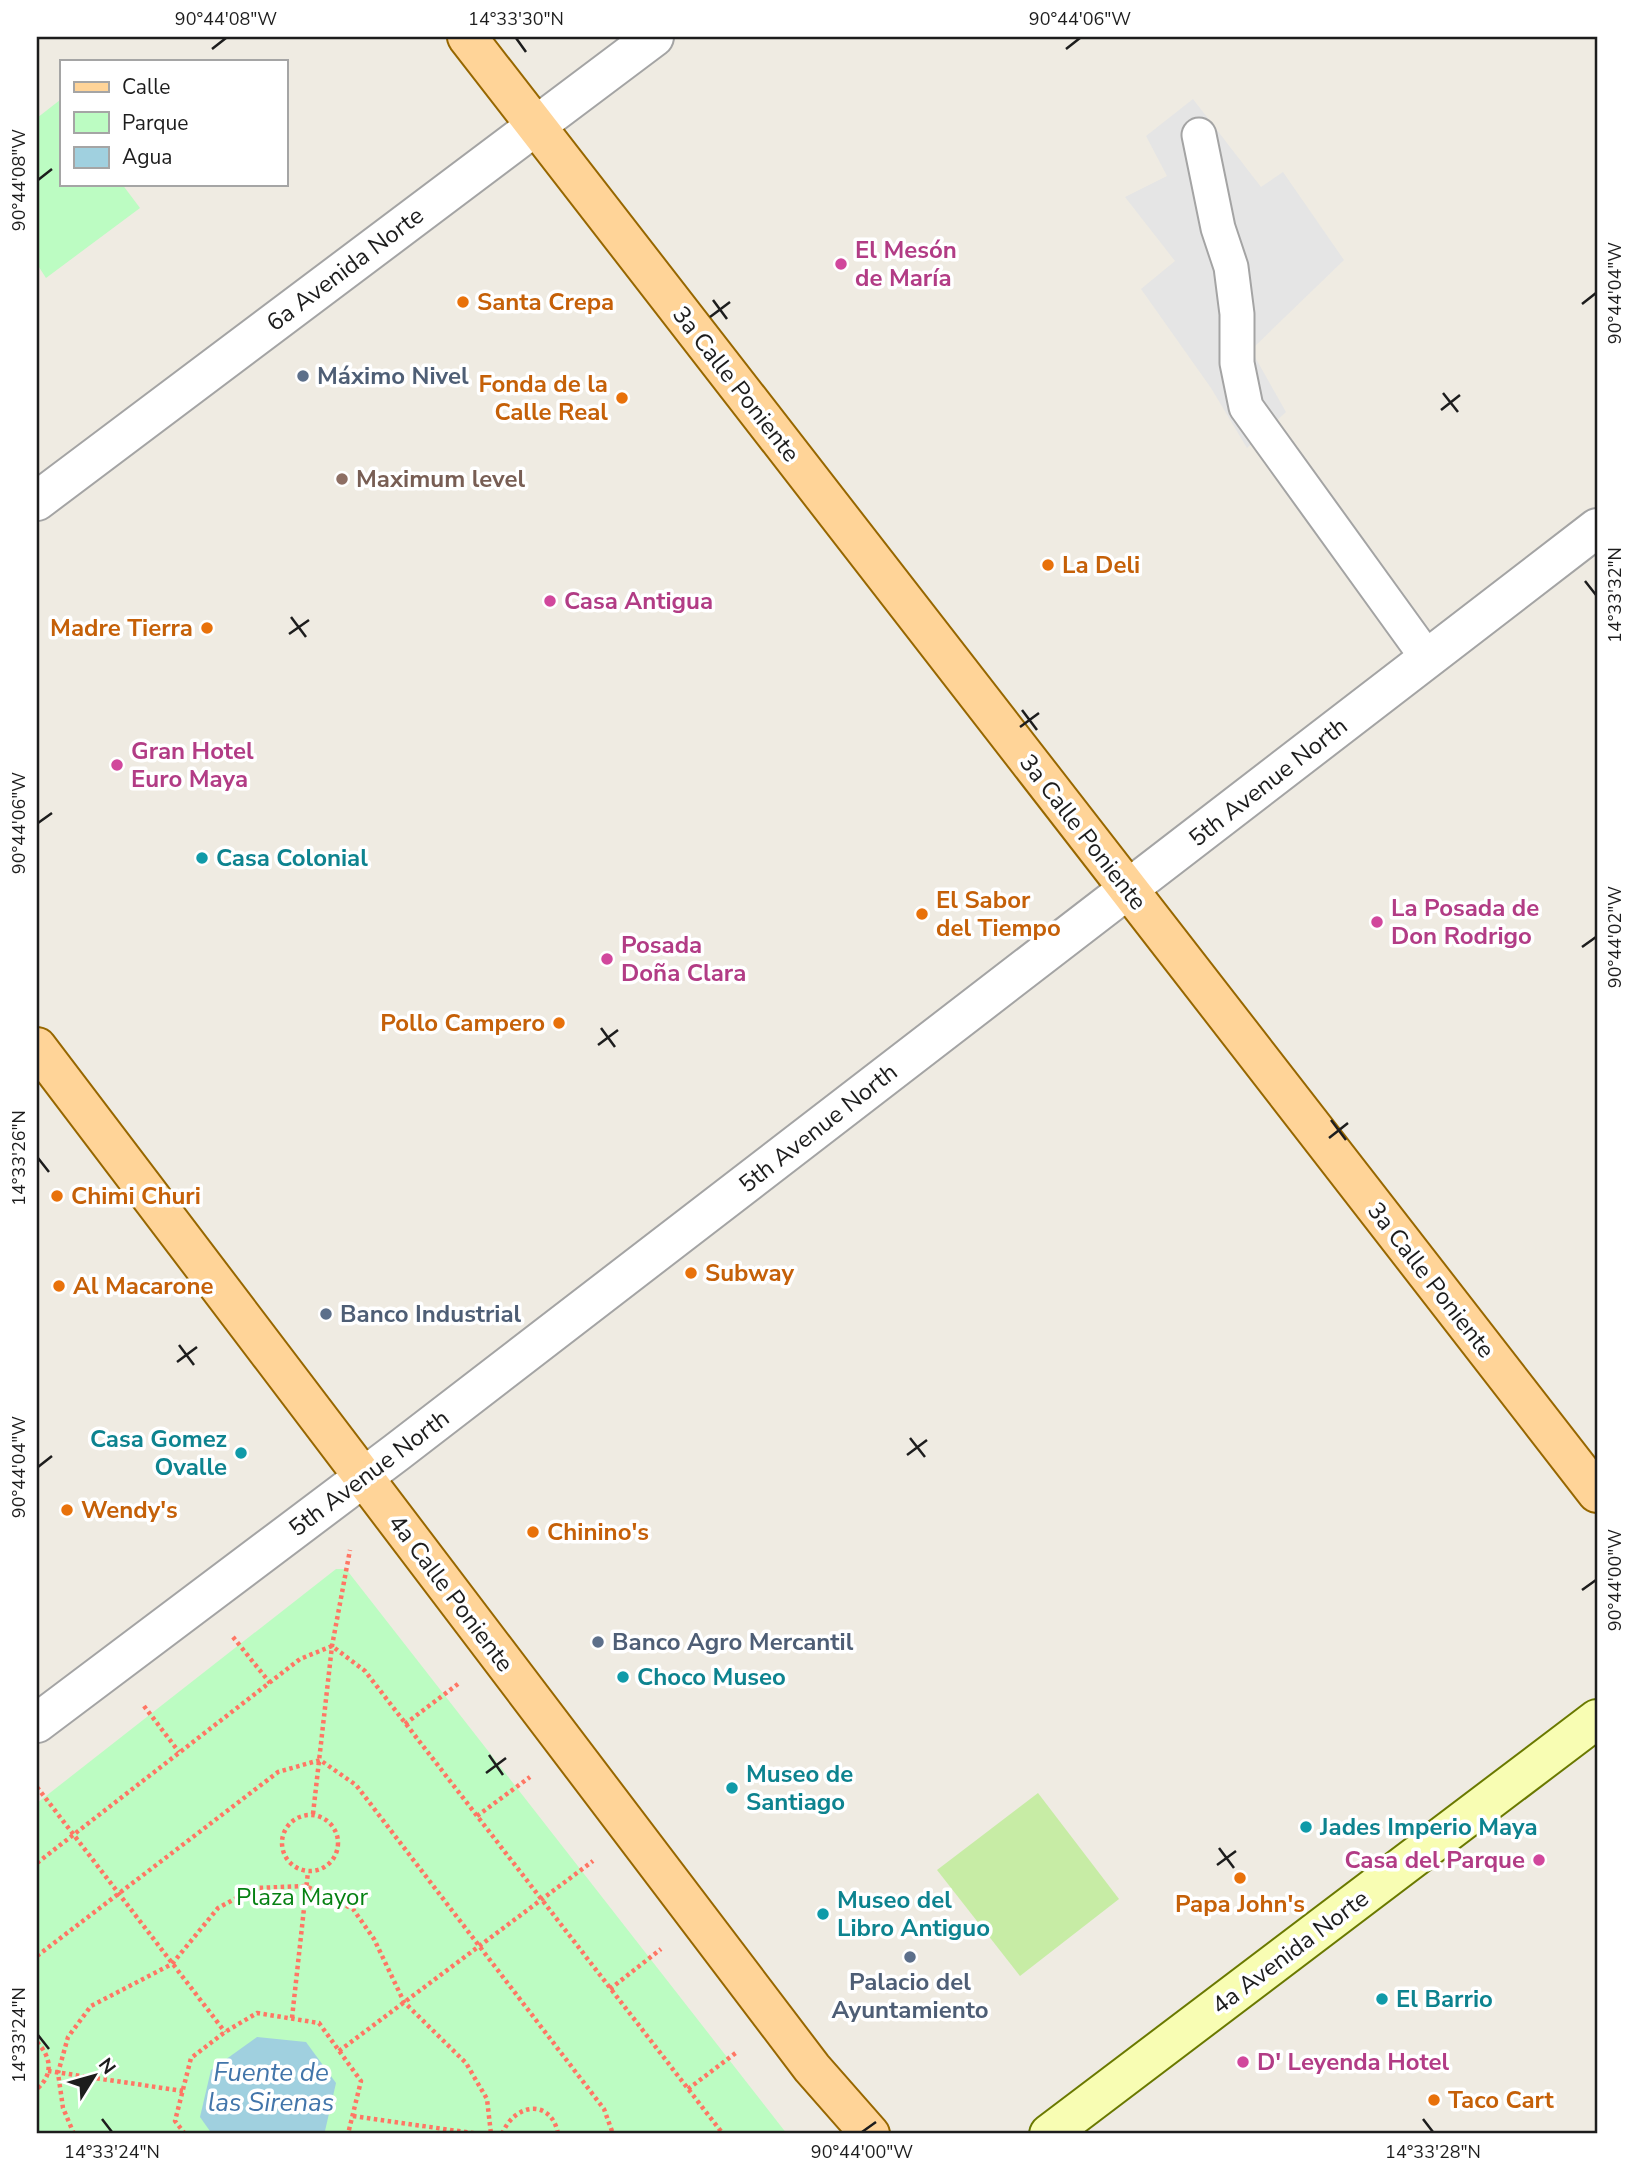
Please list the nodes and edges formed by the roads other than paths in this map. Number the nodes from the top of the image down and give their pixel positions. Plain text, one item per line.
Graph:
1 (467, 37) edge
2 (654, 37) edge
3 (536, 125) junction
4 (1199, 135) dead end
5 (37, 502) edge
6 (1597, 528) edge
7 (1428, 659) junction
8 (1127, 890) junction
9 (37, 1047) edge
10 (363, 1477) junction
11 (1597, 1493) edge
12 (1597, 1720) edge
13 (37, 1723) edge
14 (870, 2134) edge
15 (1049, 2134) edge

1 - 3 main road, 3a Calle Poniente
2 - 3 street, 6a Avenida Norte
3 - 5 street, 6a Avenida Norte
3 - 8 main road, 3a Calle Poniente
4 - 7 lane
6 - 7 street, 5th Avenue North
7 - 8 street, 5th Avenue North
8 - 10 street, 5th Avenue North
8 - 11 main road, 3a Calle Poniente
9 - 10 main road, 4a Calle Poniente
10 - 13 street, 5th Avenue North
10 - 14 main road, 4a Calle Poniente
12 - 15 street, 4a Avenida Norte

